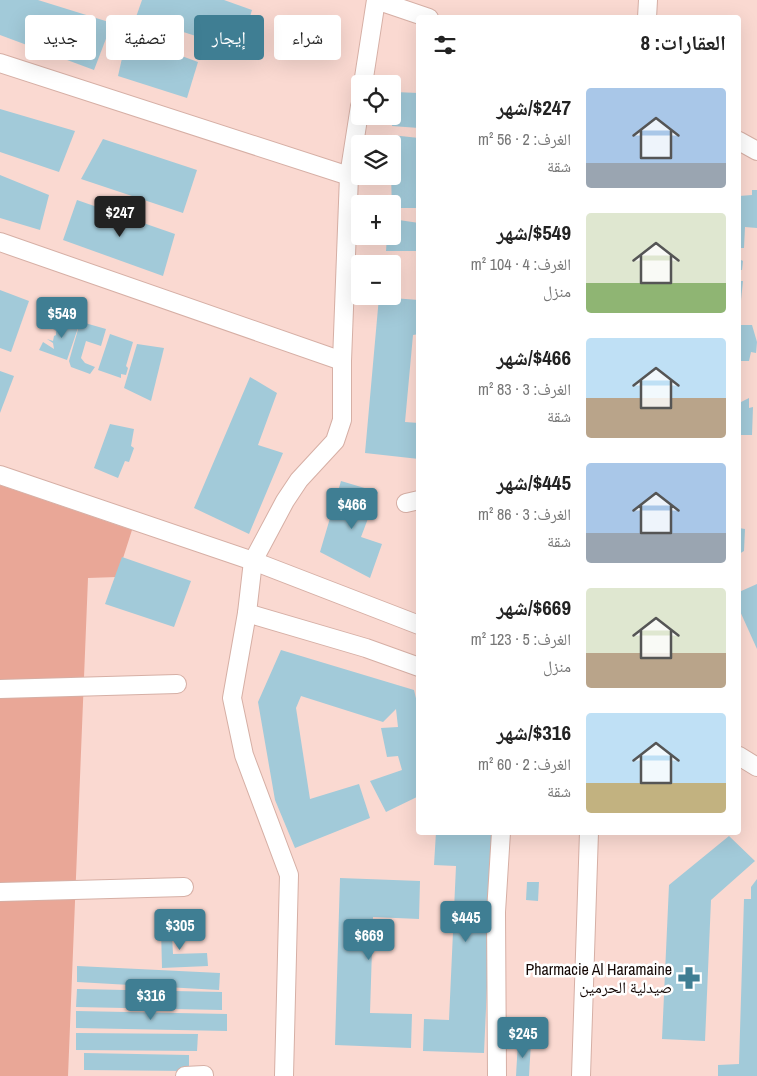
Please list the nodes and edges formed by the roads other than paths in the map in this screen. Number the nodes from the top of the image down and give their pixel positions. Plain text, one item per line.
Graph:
1 (376, 0) edge
2 (648, 0) edge
3 (420, 15) edge
4 (647, 15) edge
5 (0, 63) edge
6 (364, 75) edge
7 (357, 125) edge
8 (741, 142) edge
9 (757, 151) edge
10 (349, 176) junction
11 (0, 242) edge
12 (342, 361) junction
13 (0, 475) edge
14 (253, 561) junction
15 (247, 613) junction
16 (416, 624) edge
17 (416, 666) edge
18 (177, 684) dead end
19 (0, 689) edge
20 (741, 757) edge
21 (757, 767) edge
22 (501, 835) edge
23 (589, 835) edge
24 (184, 887) dead end
25 (0, 892) edge
26 (204, 1075) edge
27 (185, 1076) edge
28 (284, 1076) edge
29 (497, 1076) edge
30 (581, 1076) edge

1 - 3 street
1 - 6 street
2 - 4 street
5 - 10 street
7 - 10 street
8 - 9 street
10 - 12 street
11 - 12 street
12 - 14 street
13 - 14 street
14 - 15 street
14 - 16 street
15 - 17 street
15 - 28 street
18 - 19 street
20 - 21 street
22 - 29 street
23 - 30 street
24 - 25 street
26 - 27 street

